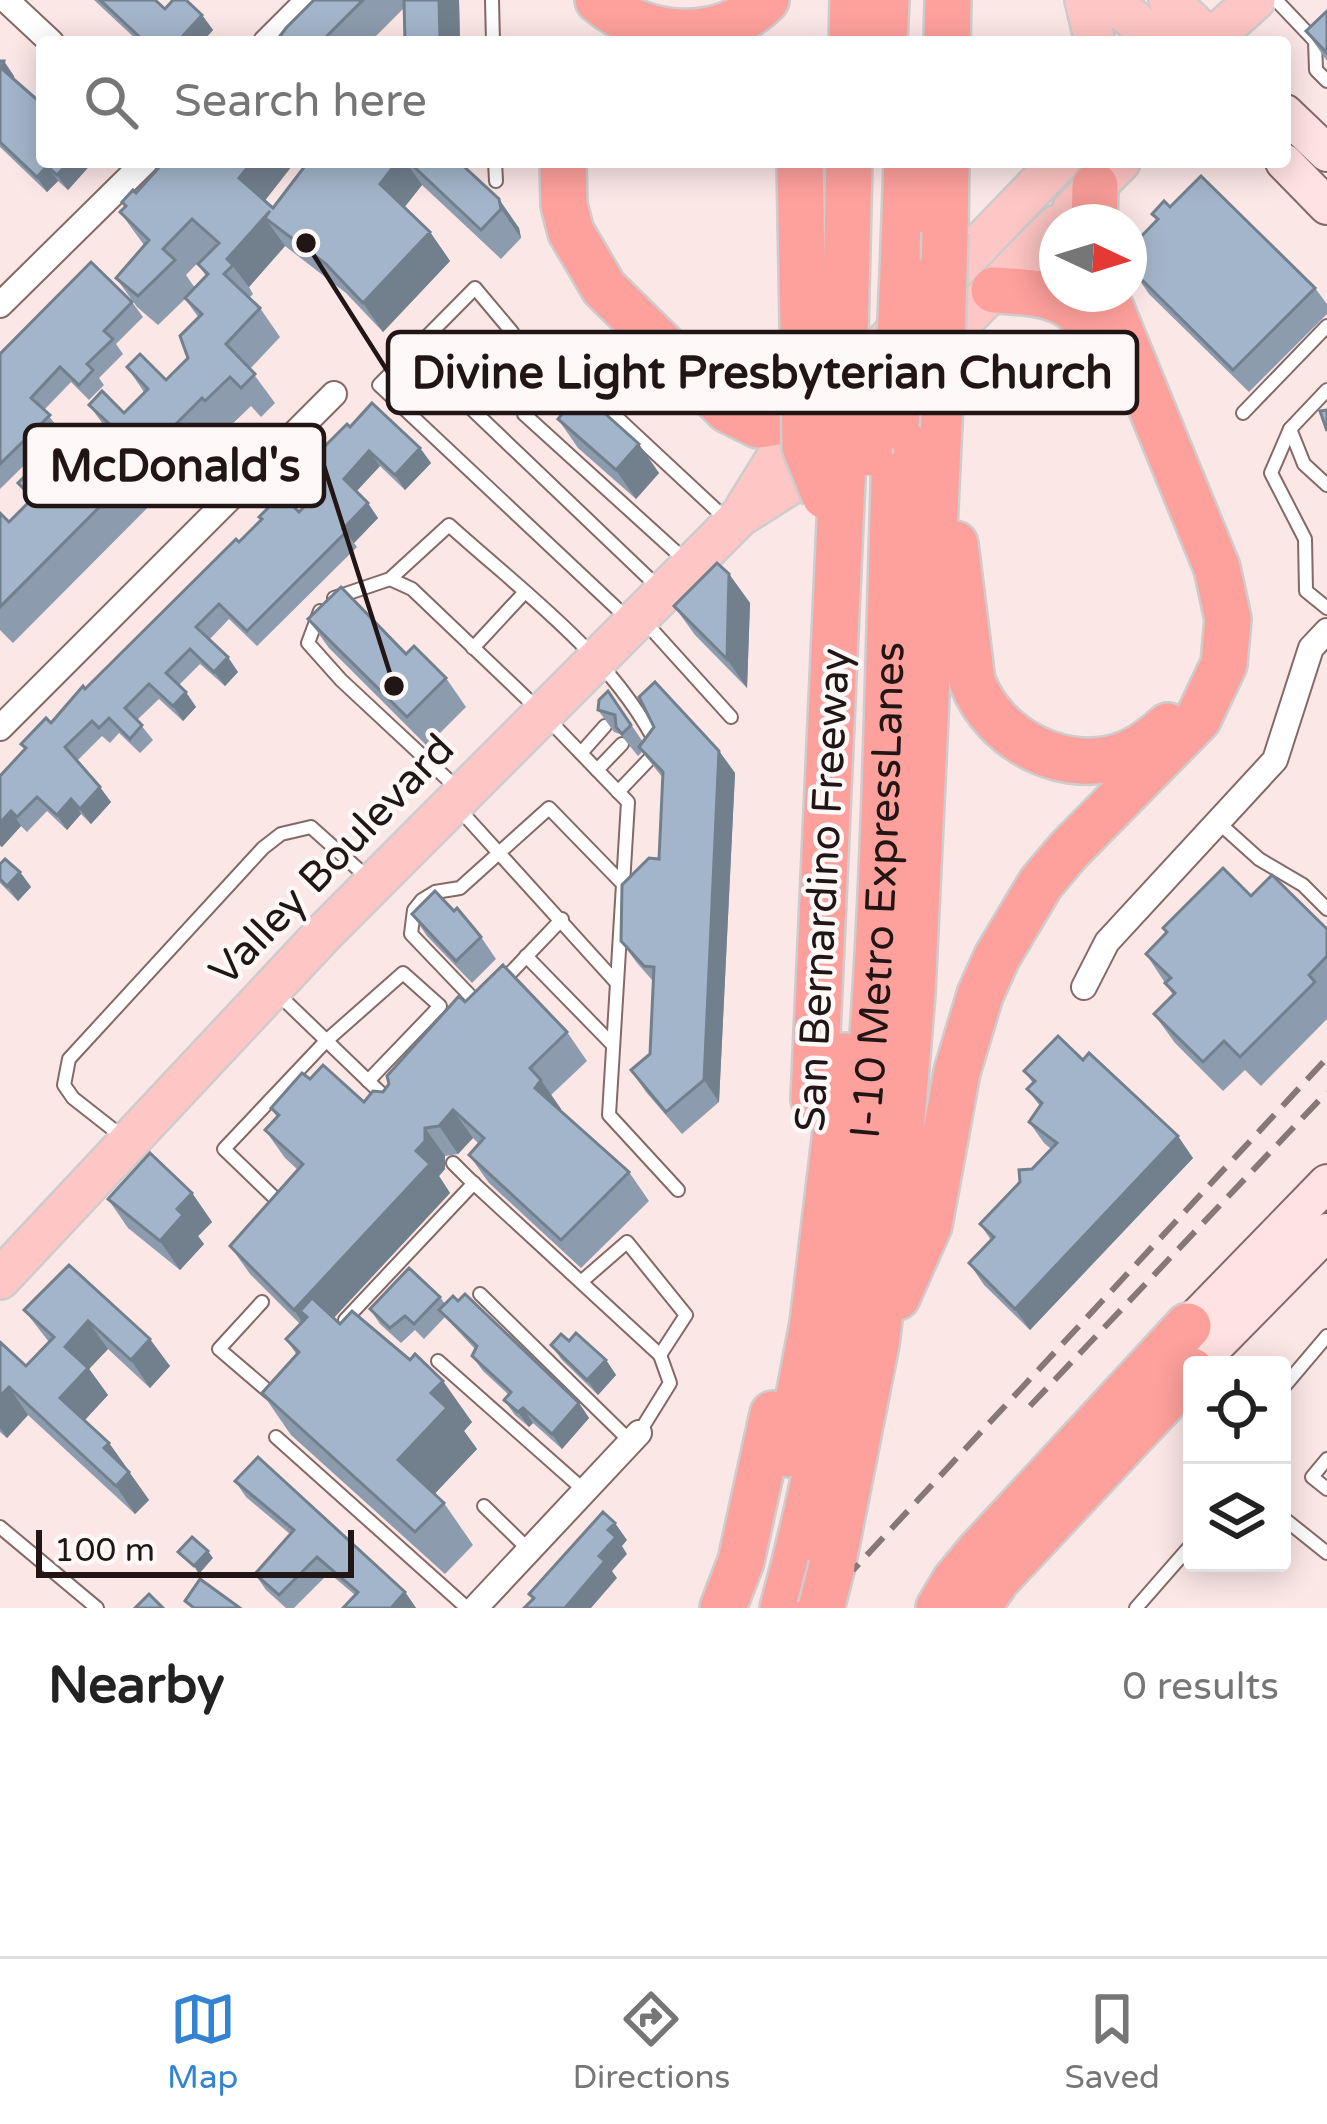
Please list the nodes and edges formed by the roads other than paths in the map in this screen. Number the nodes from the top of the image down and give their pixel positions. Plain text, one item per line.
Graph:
1 (6, 0) edge
2 (308, 0) edge
3 (492, 0) edge
4 (598, 0) edge
5 (766, 0) edge
6 (853, 0) edge
7 (886, 0) edge
8 (912, 0) edge
9 (948, 0) edge
10 (1085, 0) edge
11 (1111, 0) edge
12 (1168, 0) edge
13 (1255, 0) edge
14 (1276, 0) edge
15 (1327, 31) edge
16 (45, 36) edge
17 (272, 36) edge
18 (493, 36) edge
19 (852, 36) edge
20 (884, 36) edge
21 (911, 36) edge
22 (947, 36) edge
23 (1094, 36) edge
24 (1152, 36) edge
25 (1205, 36) edge
26 (1215, 36) edge
27 (1315, 41) junction
28 (1327, 81) edge
29 (1291, 119) edge
30 (1327, 153) edge
31 (139, 168) edge
32 (495, 168) edge
33 (563, 168) edge
34 (800, 168) edge
35 (850, 168) edge
36 (879, 168) edge
37 (906, 168) edge
38 (946, 168) edge
39 (1289, 168) edge
40 (496, 181) dead end
41 (1092, 183) edge
42 (1327, 206) edge
43 (1039, 244) edge
44 (994, 290) junction
45 (874, 304) junction
46 (0, 305) edge
47 (1112, 312) edge
48 (1327, 326) edge
49 (1327, 390) edge
50 (334, 394) dead end
51 (808, 395) junction
52 (1243, 413) dead end
53 (1291, 429) junction
54 (940, 451) junction
55 (854, 474) junction
56 (1327, 485) edge
57 (736, 521) junction
58 (390, 579) junction
59 (524, 593) junction
60 (657, 600) junction
61 (1327, 608) edge
62 (1327, 631) edge
63 (473, 648) junction
64 (598, 659) junction
65 (544, 715) junction
66 (731, 717) dead end
67 (605, 727) edge
68 (0, 728) edge
69 (622, 744) edge
70 (581, 753) junction
71 (597, 770) junction
72 (618, 792) junction
73 (458, 798) junction
74 (1219, 823) junction
75 (500, 853) junction
76 (374, 883) junction
77 (622, 883) junction
78 (1327, 909) edge
79 (562, 919) junction
80 (526, 956) junction
81 (615, 981) junction
82 (1084, 987) dead end
83 (272, 988) junction
84 (326, 1041) junction
85 (612, 1044) junction
86 (368, 1081) junction
87 (398, 1111) edge
88 (128, 1142) junction
89 (453, 1163) dead end
90 (474, 1183) junction
91 (1327, 1183) edge
92 (678, 1190) dead end
93 (284, 1207) edge
94 (1327, 1232) edge
95 (0, 1279) edge
96 (581, 1282) junction
97 (481, 1294) dead end
98 (262, 1302) edge
99 (335, 1331) edge
100 (1327, 1336) edge
101 (876, 1344) junction
102 (1202, 1353) edge
103 (660, 1355) junction
104 (438, 1360) dead end
105 (1291, 1378) edge
106 (289, 1380) edge
107 (276, 1437) edge
108 (635, 1437) junction
109 (1327, 1459) edge
110 (1327, 1489) edge
111 (585, 1491) junction
112 (484, 1506) dead end
113 (1291, 1523) edge
114 (0, 1527) edge
115 (529, 1550) junction
116 (1327, 1553) edge
117 (1183, 1554) edge
118 (794, 1598) edge
119 (97, 1608) edge
120 (471, 1608) edge
121 (722, 1608) edge
122 (939, 1608) edge
123 (977, 1608) edge
124 (1136, 1608) edge

1 - 16 street
2 - 17 street
3 - 18 lane
4 - 5 highway
6 - 19 highway
7 - 20 highway
8 - 21 highway
9 - 22 highway
10 - 23 main road
11 - 24 main road
12 - 25 main road
13 - 26 main road
14 - 27 lane
15 - 27 lane
27 - 28 lane
29 - 30 street
31 - 46 street
32 - 40 lane
33 - 51 highway
34 - 51 highway
35 - 45 highway, San Bernardino Freeway
36 - 45 highway, I-10 Metro ExpressLanes
37 - 45 highway, I-10 Metro ExpressLanes
38 - 54 highway, bridge
39 - 42 street
41 - 51 main road, Valley Boulevard
43 - 44 main road, Valley Boulevard
44 - 54 highway
44 - 57 main road, Valley Boulevard
45 - 55 highway, San Bernardino Freeway, bridge
45 - 55 highway, I-10 Metro ExpressLanes, bridge
47 - 101 highway
48 - 52 lane
49 - 53 lane
50 - 68 street
51 - 55 highway, bridge
51 - 57 main road, Valley Boulevard
53 - 56 lane
53 - 61 lane
54 - 101 highway
55 - 118 highway, I-10 Metro ExpressLanes
55 - 121 highway, San Bernardino Freeway
57 - 60 main road, Valley Boulevard
57 - 60 lane
58 - 59 lane
58 - 63 lane
58 - 73 lane
59 - 63 lane
59 - 64 lane
60 - 60 lane
60 - 64 main road, Valley Boulevard
60 - 66 lane
62 - 74 street
63 - 65 lane
64 - 65 main road, Valley Boulevard
64 - 72 lane
65 - 70 lane
65 - 73 main road, Valley Boulevard
67 - 70 lane
69 - 71 lane
70 - 71 lane
71 - 72 lane
72 - 77 lane
73 - 75 lane
73 - 76 main road, Valley Boulevard
74 - 78 lane
74 - 82 street
75 - 77 lane
75 - 79 lane
75 - 80 lane
76 - 83 main road, Valley Boulevard
76 - 88 lane
77 - 81 lane
79 - 80 lane
79 - 81 lane
80 - 85 lane
81 - 85 lane
83 - 84 lane
83 - 88 main road, Valley Boulevard
84 - 86 lane
84 - 86 lane
84 - 93 lane
85 - 92 lane
86 - 87 lane
88 - 95 main road, Valley Boulevard
89 - 90 lane
90 - 96 lane
90 - 99 lane
91 - 102 street
94 - 102 street
96 - 103 lane
96 - 103 lane
97 - 108 lane
98 - 106 lane
100 - 105 lane
101 - 118 highway
102 - 122 highway
102 - 123 highway
103 - 108 lane
104 - 111 lane
107 - 120 lane
108 - 111 street
109 - 110 lane
111 - 115 street
112 - 115 lane
113 - 116 lane
114 - 119 lane
115 - 120 street
117 - 124 lane

